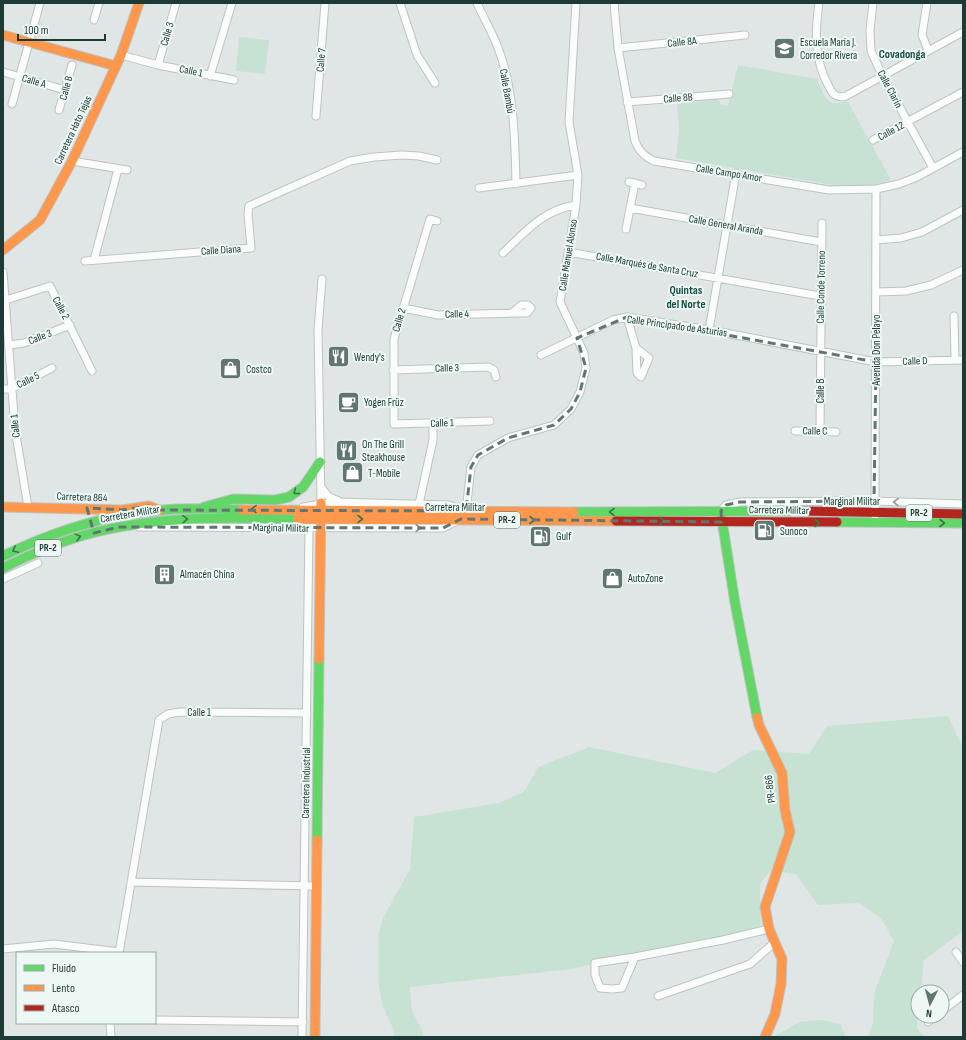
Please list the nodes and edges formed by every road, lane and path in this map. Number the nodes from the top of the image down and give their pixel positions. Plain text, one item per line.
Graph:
1 (40, 3) edge
2 (99, 3) edge
3 (139, 3) edge
4 (176, 3) edge
5 (232, 3) edge
6 (325, 3) edge
7 (400, 3) edge
8 (477, 3) edge
9 (576, 3) edge
10 (614, 3) edge
11 (819, 3) edge
12 (873, 3) edge
13 (927, 3) edge
14 (94, 20) dead end
15 (963, 32) edge
16 (3, 35) edge
17 (745, 35) dead end
18 (29, 42) junction
19 (618, 48) junction
20 (928, 50) junction
21 (121, 55) junction
22 (72, 65) dead end
23 (158, 65) junction
24 (116, 66) junction
25 (3, 72) edge
26 (882, 75) junction
27 (210, 76) junction
28 (20, 77) junction
29 (234, 80) dead end
30 (435, 83) dead end
31 (65, 90) junction
32 (963, 92) edge
33 (729, 94) dead end
34 (627, 102) junction
35 (12, 104) dead end
36 (59, 110) dead end
37 (316, 116) dead end
38 (908, 122) junction
39 (873, 140) dead end
40 (963, 152) edge
41 (437, 160) dead end
42 (72, 161) junction
43 (118, 168) junction
44 (933, 168) junction
45 (127, 170) dead end
46 (736, 174) junction
47 (578, 175) junction
48 (635, 183) dead end
49 (516, 184) junction
50 (480, 188) dead end
51 (876, 189) junction
52 (576, 205) junction
53 (630, 208) junction
54 (963, 210) edge
55 (437, 221) dead end
56 (822, 222) dead end
57 (727, 225) junction
58 (626, 229) dead end
59 (876, 240) junction
60 (821, 242) junction
61 (3, 250) edge
62 (568, 252) junction
63 (503, 253) dead end
64 (94, 260) junction
65 (85, 261) dead end
66 (963, 270) edge
67 (3, 272) edge
68 (718, 278) junction
69 (322, 279) dead end
70 (876, 292) junction
71 (820, 296) junction
72 (6, 300) junction
73 (403, 308) junction
74 (512, 313) dead end
75 (954, 316) dead end
76 (627, 317) junction
77 (70, 325) junction
78 (709, 330) junction
79 (577, 338) junction
80 (9, 346) junction
81 (636, 348) dead end
82 (820, 351) junction
83 (541, 355) dead end
84 (955, 360) junction
85 (963, 360) edge
86 (876, 362) junction
87 (52, 368) dead end
88 (393, 370) junction
89 (92, 371) dead end
90 (496, 377) dead end
91 (3, 389) edge
92 (12, 389) junction
93 (490, 421) dead end
94 (432, 423) junction
95 (394, 424) joint
96 (794, 431) dead end
97 (820, 431) junction
98 (836, 432) dead end
99 (320, 462) junction
100 (320, 486) junction
101 (874, 501) junction
102 (345, 503) junction
103 (419, 504) junction
104 (963, 504) edge
105 (3, 507) edge
106 (28, 507) junction
107 (87, 508) junction
108 (199, 509) junction
109 (159, 510) junction
110 (321, 510) junction
111 (466, 511) junction
112 (720, 511) junction
113 (875, 512) junction
114 (963, 514) edge
115 (461, 519) junction
116 (722, 522) junction
117 (91, 523) junction
118 (876, 523) junction
119 (963, 523) edge
120 (119, 527) junction
121 (309, 528) junction
122 (321, 529) junction
123 (94, 533) junction
124 (3, 556) edge
125 (38, 563) dead end
126 (7, 566) edge
127 (6, 578) edge
128 (307, 713) junction
129 (131, 882) junction
130 (304, 885) junction
131 (317, 886) junction
132 (769, 929) junction
133 (774, 943) junction
134 (3, 949) edge
135 (112, 952) edge
136 (119, 952) edge
137 (956, 952) dead end
138 (635, 957) junction
139 (963, 962) edge
140 (963, 995) edge
141 (658, 996) dead end
142 (950, 1005) edge
143 (156, 1020) edge
144 (303, 1022) junction
145 (110, 1024) edge
146 (111, 1037) edge
147 (302, 1037) edge
148 (315, 1037) edge
149 (765, 1037) edge

1 - 18 street
2 - 14 street
3 - 21 main road, Carretera Hato Tejas
4 - 23 street, Calle 3
5 - 27 street, Calle 1
6 - 37 street, Calle 7
7 - 30 street
8 - 49 street, Calle Bambú
9 - 47 street, Calle Manuel Alonso
10 - 19 street, Calle Campo Amor
11 - 26 street
12 - 26 street, Calle Clarín
13 - 20 street
15 - 20 street
16 - 18 main road
17 - 19 street, Calle 8A
18 - 24 main road
18 - 28 street
19 - 34 street, Calle Campo Amor
20 - 26 street
21 - 23 street, Calle 1
21 - 24 main road, Carretera Hato Tejas
22 - 31 street, Calle B
23 - 27 street, Calle 1
24 - 42 main road, Carretera Hato Tejas
25 - 28 street, Calle A
26 - 38 street, Calle Clarín
27 - 29 street
28 - 31 street, Calle A
28 - 35 street
31 - 36 street, Calle B
32 - 38 street, Calle 12
33 - 34 street, Calle 8B
34 - 46 street, Calle Campo Amor
38 - 39 street, Calle 12
38 - 44 street, Calle Clarín
40 - 44 street, Calle Campo Amor
41 - 64 street, Calle Diana
42 - 43 street
42 - 61 main road, Carretera Hato Tejas
43 - 45 street
43 - 64 street
44 - 51 street, Calle Campo Amor
46 - 51 street, Calle Campo Amor
46 - 57 street
47 - 49 street
47 - 52 street, Calle Manuel Alonso
48 - 53 street
49 - 50 street
51 - 59 street, Avenida Don Pelayo
52 - 62 street, Calle Manuel Alonso
52 - 63 street
53 - 57 street, Calle General Aranda
53 - 58 street
54 - 59 street
55 - 73 street, Calle 2
56 - 60 street, Calle Conde Torreno
57 - 60 street, Calle General Aranda
57 - 68 street
59 - 70 street, Avenida Don Pelayo
60 - 71 street, Calle Conde Torreno
62 - 68 street, Calle Marqués de Santa Cruz
62 - 79 street, Calle Manuel Alonso
64 - 65 street
66 - 70 street
67 - 72 street, Calle 1
68 - 71 street, Calle Marqués de Santa Cruz
68 - 78 street
69 - 99 street
70 - 86 street, Avenida Don Pelayo
71 - 82 street, Calle Conde Torreno
72 - 77 street, Calle 2
72 - 80 street, Calle 1
73 - 74 street, Calle 4
73 - 88 street, Calle 2
75 - 84 street
76 - 78 street, Calle Principado de Asturias
76 - 79 street, Calle Principado de Asturias
76 - 81 street
77 - 80 street, Calle 3
77 - 89 street, Calle 2
78 - 82 street, Calle Principado de Asturias
79 - 83 street, Calle Principado de Asturias
79 - 111 street, Calle Manuel Alonso
80 - 92 street, Calle 1
82 - 86 street, Calle Principado de Asturias
82 - 97 street, Calle B
84 - 85 street, Calle D
84 - 86 street, Calle D
86 - 101 street, Avenida Don Pelayo
87 - 92 street, Calle 5
88 - 90 street, Calle 3
88 - 95 street, Calle 2
91 - 92 street, Calle 5
92 - 106 street, Calle 1
93 - 94 street, Calle 1
94 - 95 street, Calle 1
94 - 103 street
96 - 97 street, Calle C
97 - 98 street, Calle C
99 - 100 street
99 -> 108 main road
100 - 102 street
100 - 110 street
104 -> 101 street, Marginal Militar
101 - 112 street, Marginal Militar
101 - 113 street, Avenida Don Pelayo
102 - 103 street
102 - 110 street
103 - 111 street
105 - 106 main road, Carretera 864
106 - 107 main road, Carretera 864
107 - 109 main road, Carretera 864
107 - 117 main road
108 - 109 main road, Carretera Militar / PR-2
110 -> 108 main road, Carretera Militar / PR-2
109 - 117 main road, Carretera Militar / PR-2
110 - 111 main road, Carretera Militar / PR-2
110 -> 115 main road, Carretera Militar / PR-2
120 -> 110 main road, Carretera Militar / PR-2
110 - 122 main road
112 -> 111 main road, Carretera Militar / PR-2
112 - 113 main road, Carretera Militar / PR-2
112 - 116 main road, PR-866 / PR-866
113 - 114 main road, Carretera Militar / PR-2
113 - 118 street, Avenida Don Pelayo
115 -> 116 main road, Carretera Militar / PR-2
122 -> 115 street, Marginal Militar
116 -> 118 main road, Carretera Militar / PR-2
116 - 132 main road, PR-866 / PR-866
117 - 123 main road
117 -> 124 main road, Carretera Militar / PR-2
118 -> 119 main road, Carretera Militar / PR-2
120 - 121 street, Marginal Militar
120 - 123 main road, Carretera Militar / PR-2
121 - 122 street, Marginal Militar
121 - 128 street
122 - 131 main road, Carretera Industrial
126 -> 123 main road, Carretera Militar / PR-2
125 - 127 street
126 - 127 street
128 - 129 street, Calle 1
128 - 130 street
129 - 130 street
129 - 136 street, Calle 1
130 - 131 street
130 - 144 street
131 - 148 main road, Carretera Industrial
132 - 133 main road, PR-866 / PR-866
132 - 138 street
133 - 141 street
133 - 149 main road, PR-866 / PR-866
134 - 135 street
137 - 139 street
138 - 138 street
140 - 142 street
143 - 144 street
144 - 147 street
145 - 146 street

